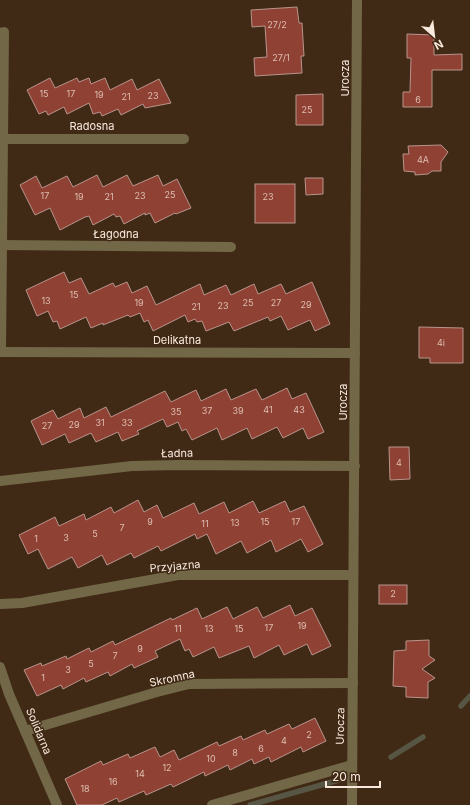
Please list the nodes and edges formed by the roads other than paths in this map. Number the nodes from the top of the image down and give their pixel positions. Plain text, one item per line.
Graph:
1 (357, 0) edge
2 (2, 32) edge
3 (1, 138) edge
4 (184, 138) dead end
5 (1, 245) edge
6 (231, 247) dead end
7 (1, 352) edge
8 (355, 353) junction
9 (354, 466) junction
10 (0, 481) edge
11 (353, 575) junction
12 (0, 604) edge
13 (0, 667) edge
14 (353, 683) junction
15 (25, 731) junction
16 (352, 765) junction
17 (57, 805) edge
18 (212, 805) edge
19 (352, 805) edge

1 - 8 street, Urocza
2 - 3 street
3 - 4 street, Radosna
3 - 5 street
5 - 6 street, Łagodna
5 - 7 street
7 - 8 street, Delikatna
8 - 9 street, Urocza
9 - 10 street, Ładna
9 - 11 street, Urocza
11 - 12 street, Przyjazna
11 - 14 street, Urocza
13 - 15 street, Solidarna
14 - 15 street, Skromna
14 - 16 street, Urocza
15 - 17 street, Solidarna
16 - 18 street
16 - 19 street, Urocza

